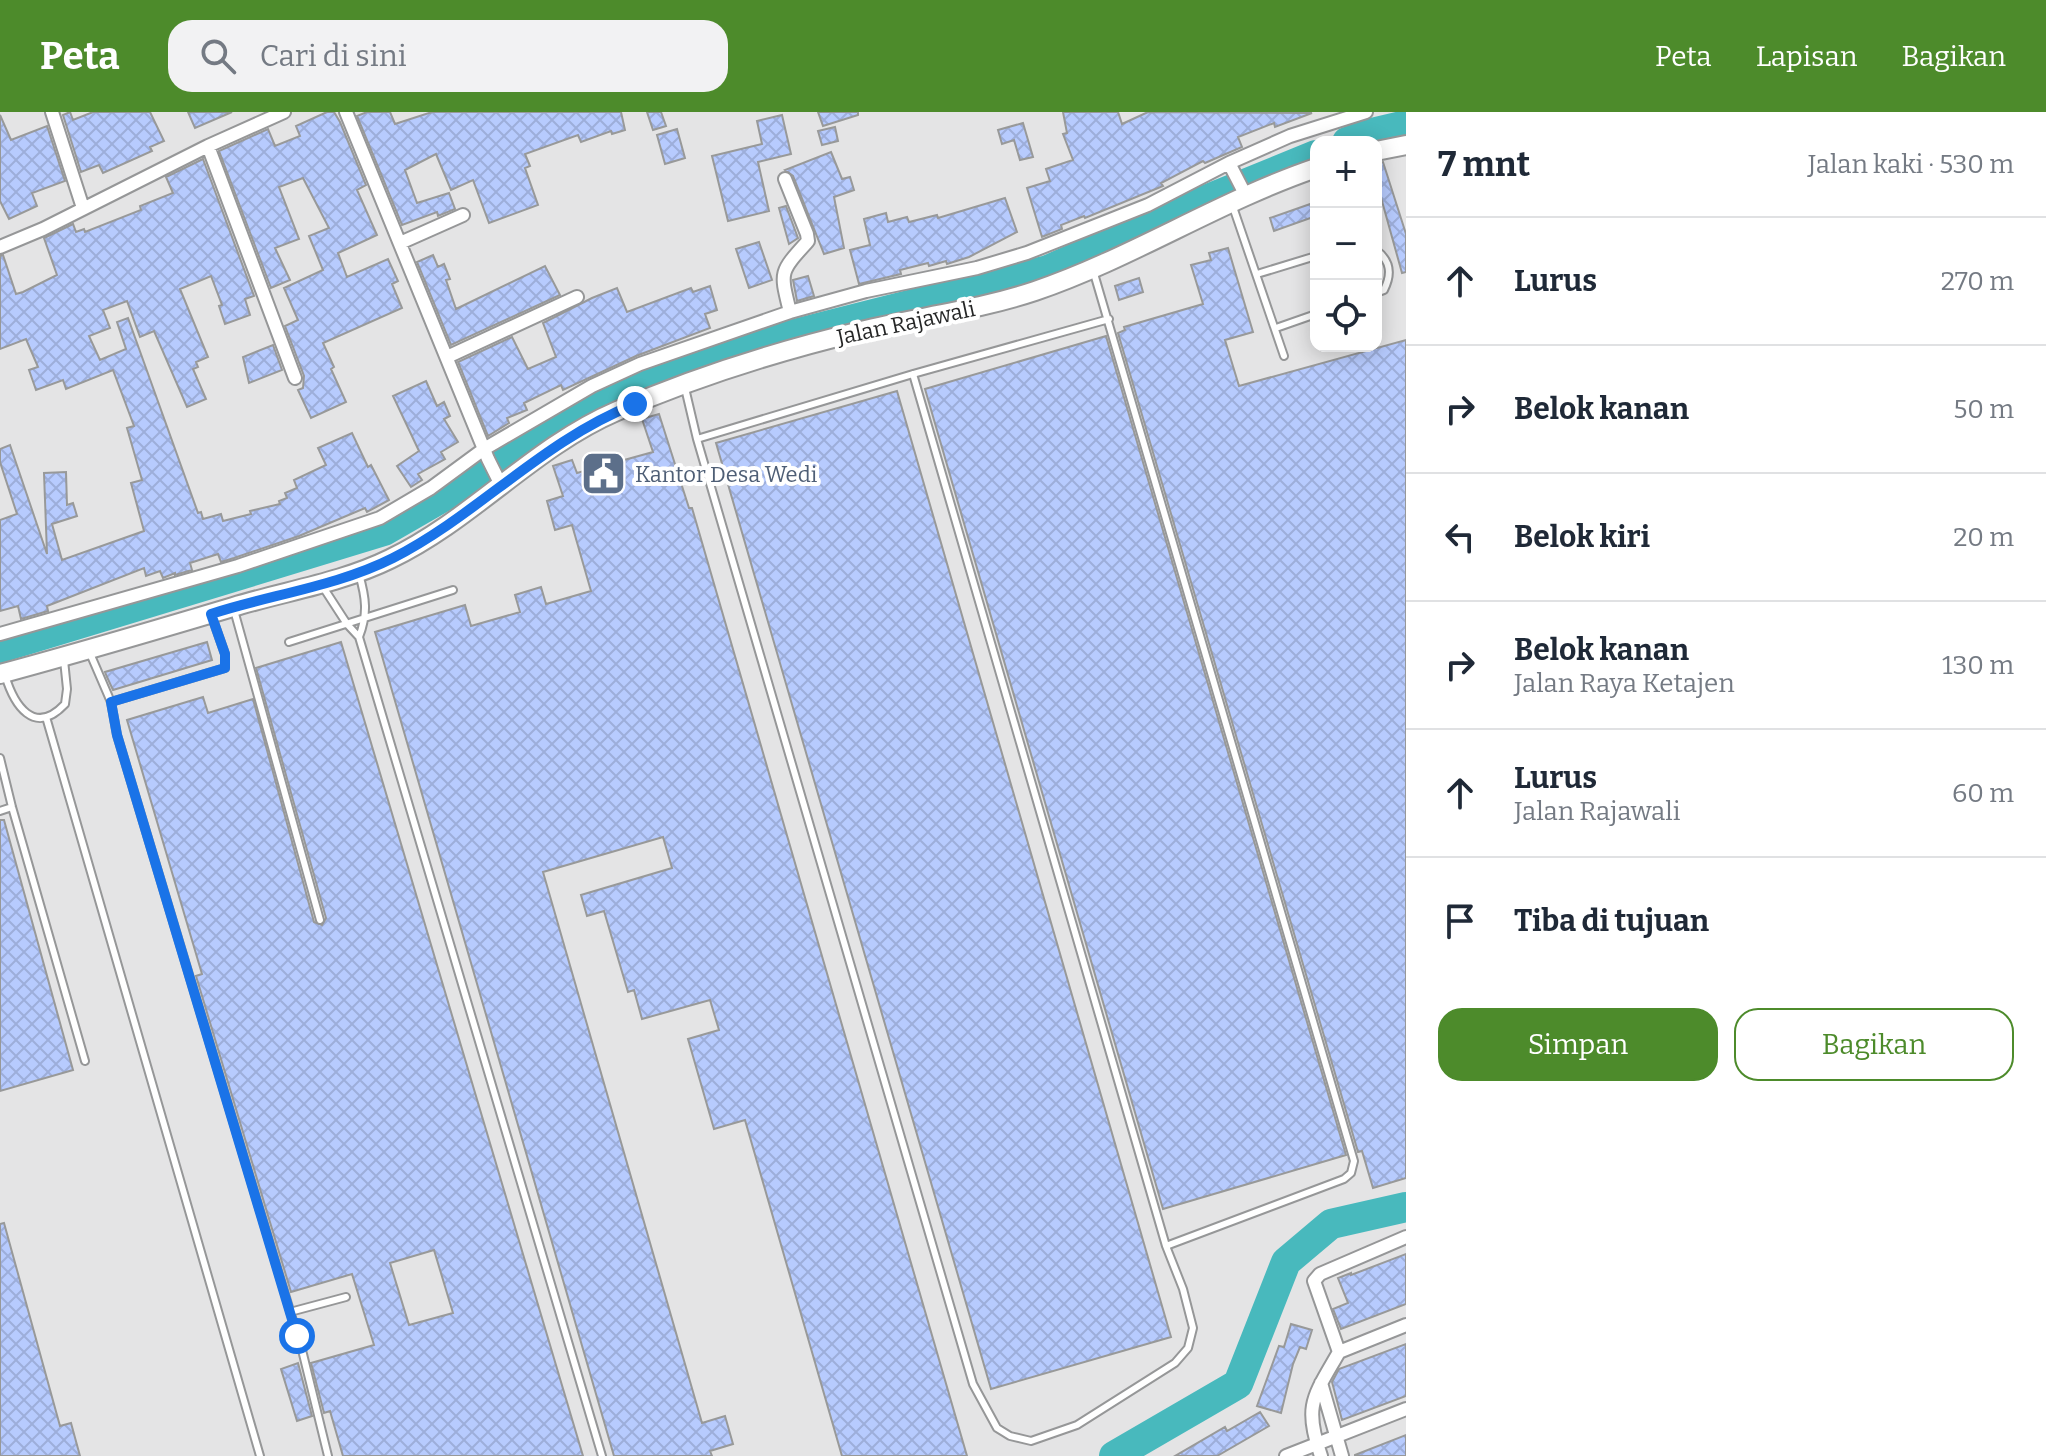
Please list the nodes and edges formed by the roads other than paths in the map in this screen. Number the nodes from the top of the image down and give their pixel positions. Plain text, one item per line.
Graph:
1 (52, 112) edge
2 (284, 112) edge
3 (346, 112) edge
4 (1366, 112) edge
5 (208, 146) junction
6 (1405, 148) edge
7 (1382, 150) edge
8 (1230, 165) junction
9 (1310, 170) edge
10 (785, 179) dead end
11 (1240, 195) junction
12 (83, 208) junction
13 (463, 215) dead end
14 (400, 243) junction
15 (0, 247) edge
16 (1382, 255) edge
17 (1310, 258) edge
18 (1093, 269) junction
19 (1257, 274) junction
20 (1382, 291) edge
21 (577, 297) dead end
22 (790, 312) junction
23 (1310, 316) edge
24 (1109, 319) junction
25 (1276, 328) junction
26 (1284, 356) dead end
27 (447, 357) junction
28 (913, 374) junction
29 (295, 378) dead end
30 (684, 384) junction
31 (697, 439) junction
32 (486, 454) junction
33 (499, 480) junction
34 (359, 571) junction
35 (321, 583) junction
36 (453, 590) dead end
37 (233, 607) junction
38 (211, 614) junction
39 (366, 619) junction
40 (347, 624) junction
41 (0, 634) edge
42 (359, 637) junction
43 (289, 642) dead end
44 (89, 650) junction
45 (63, 657) junction
46 (2, 674) edge
47 (111, 702) junction
48 (46, 717) junction
49 (0, 758) edge
50 (12, 807) junction
51 (0, 811) edge
52 (320, 920) dead end
53 (85, 1061) dead end
54 (1406, 1237) edge
55 (1166, 1246) junction
56 (346, 1297) dead end
57 (290, 1312) junction
58 (1406, 1325) edge
59 (1339, 1352) junction
60 (1321, 1383) junction
61 (1406, 1409) edge
62 (1335, 1436) junction
63 (1316, 1443) junction
64 (260, 1456) edge
65 (328, 1456) edge
66 (602, 1456) edge
67 (1286, 1456) edge
68 (1321, 1456) edge
69 (1342, 1456) edge

1 - 12 street
2 - 5 street
3 - 14 street
4 - 8 street
5 - 12 street
5 - 29 street
6 - 7 street
8 - 11 street
8 - 22 street
9 - 11 street, Jalan Rajawali
10 - 22 street
11 - 18 street, Jalan Rajawali
11 - 19 lane
12 - 15 street
13 - 14 street
14 - 27 street
16 - 20 lane
17 - 19 lane
18 - 24 lane
18 - 30 street, Jalan Rajawali
19 - 25 lane
21 - 27 street
22 - 32 street
23 - 25 lane
24 - 28 lane
24 - 55 lane
25 - 26 lane
27 - 32 street
28 - 31 lane
28 - 55 lane
30 - 31 lane
30 - 33 street, Jalan Rajawali
31 - 55 lane
32 - 33 street
32 - 41 street
33 - 34 street, Jalan Rajawali
34 - 35 street, Jalan Rajawali
34 - 39 lane
35 - 37 street, Jalan Rajawali
35 - 40 lane
36 - 39 lane
37 - 38 street, Jalan Rajawali
37 - 52 lane
38 - 44 street, Jalan Rajawali
38 - 47 lane
39 - 40 lane
39 - 42 lane
40 - 42 lane
40 - 43 lane
42 - 66 lane
44 - 45 street, Jalan Rajawali
44 - 47 lane
45 - 46 street, Jalan Rajawali
45 - 48 lane
46 - 48 lane
47 - 57 lane
48 - 64 lane
49 - 50 lane
50 - 51 lane
50 - 53 lane
54 - 59 street
56 - 57 lane
57 - 65 lane
58 - 59 street
59 - 60 street
60 - 62 street
60 - 63 street
61 - 62 street
62 - 63 street
62 - 69 street
63 - 67 street
63 - 68 street

